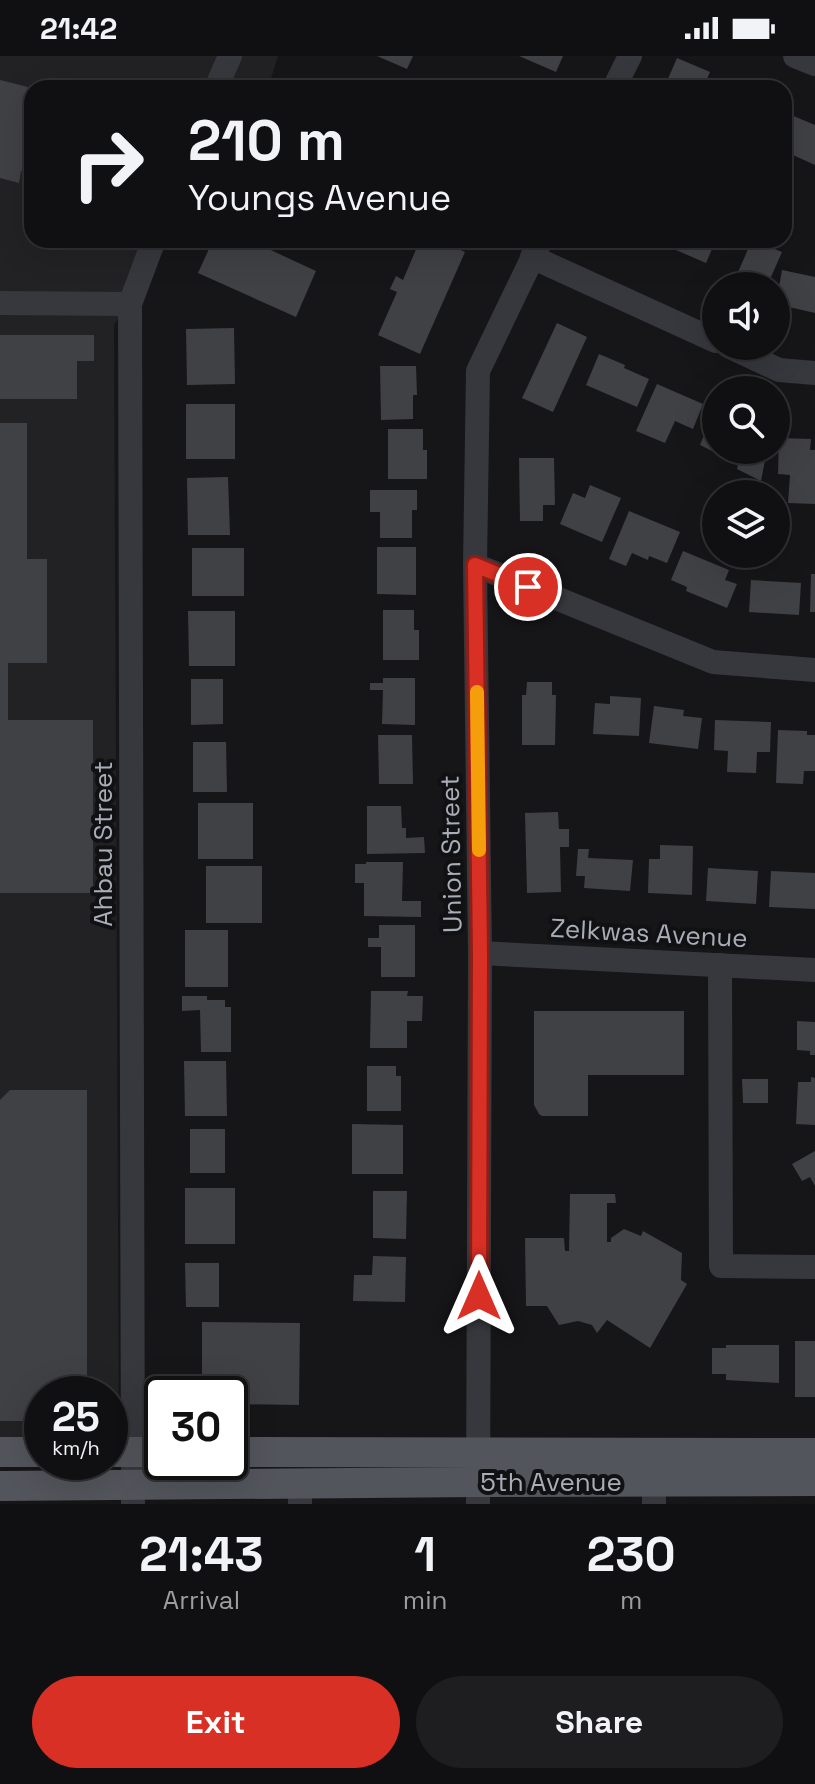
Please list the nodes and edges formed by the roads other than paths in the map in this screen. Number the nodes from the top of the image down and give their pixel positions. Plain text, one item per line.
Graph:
1 (230, 56) edge
2 (630, 56) edge
3 (795, 56) edge
4 (815, 64) edge
5 (220, 80) edge
6 (618, 80) edge
7 (151, 248) edge
8 (536, 248) edge
9 (0, 303) edge
10 (130, 304) junction
11 (702, 334) edge
12 (758, 360) edge
13 (815, 373) edge
14 (475, 565) junction
15 (815, 670) edge
16 (480, 953) junction
17 (720, 965) junction
18 (815, 970) edge
19 (815, 1267) edge
20 (478, 1451) junction
21 (0, 1452) edge
22 (24, 1452) edge
23 (135, 1452) edge
24 (248, 1452) edge
25 (815, 1453) edge
26 (815, 1481) edge
27 (0, 1486) edge
28 (478, 1493) edge
29 (654, 1493) edge
30 (133, 1494) edge
31 (300, 1494) edge

1 - 5 street
2 - 6 street
3 - 4 street
7 - 10 street, Ahbau Street
8 - 11 street
8 - 14 street, Union Street
9 - 10 street
10 - 23 street, Ahbau Street
12 - 13 street
14 - 15 street
14 - 16 street, Union Street
16 - 17 street, Zelkwas Avenue
16 - 20 street, Union Street
17 - 18 street, Zelkwas Avenue
17 - 19 street
20 - 24 main road, 5th Avenue
20 - 25 main road, 5th Avenue
20 - 28 street, Union Street
21 - 22 main road
23 - 30 street, Ahbau Street
26 - 29 main road, 5th Avenue
27 - 30 main road, 5th Avenue
28 - 29 main road, 5th Avenue
28 - 31 main road, 5th Avenue
30 - 31 main road, 5th Avenue

